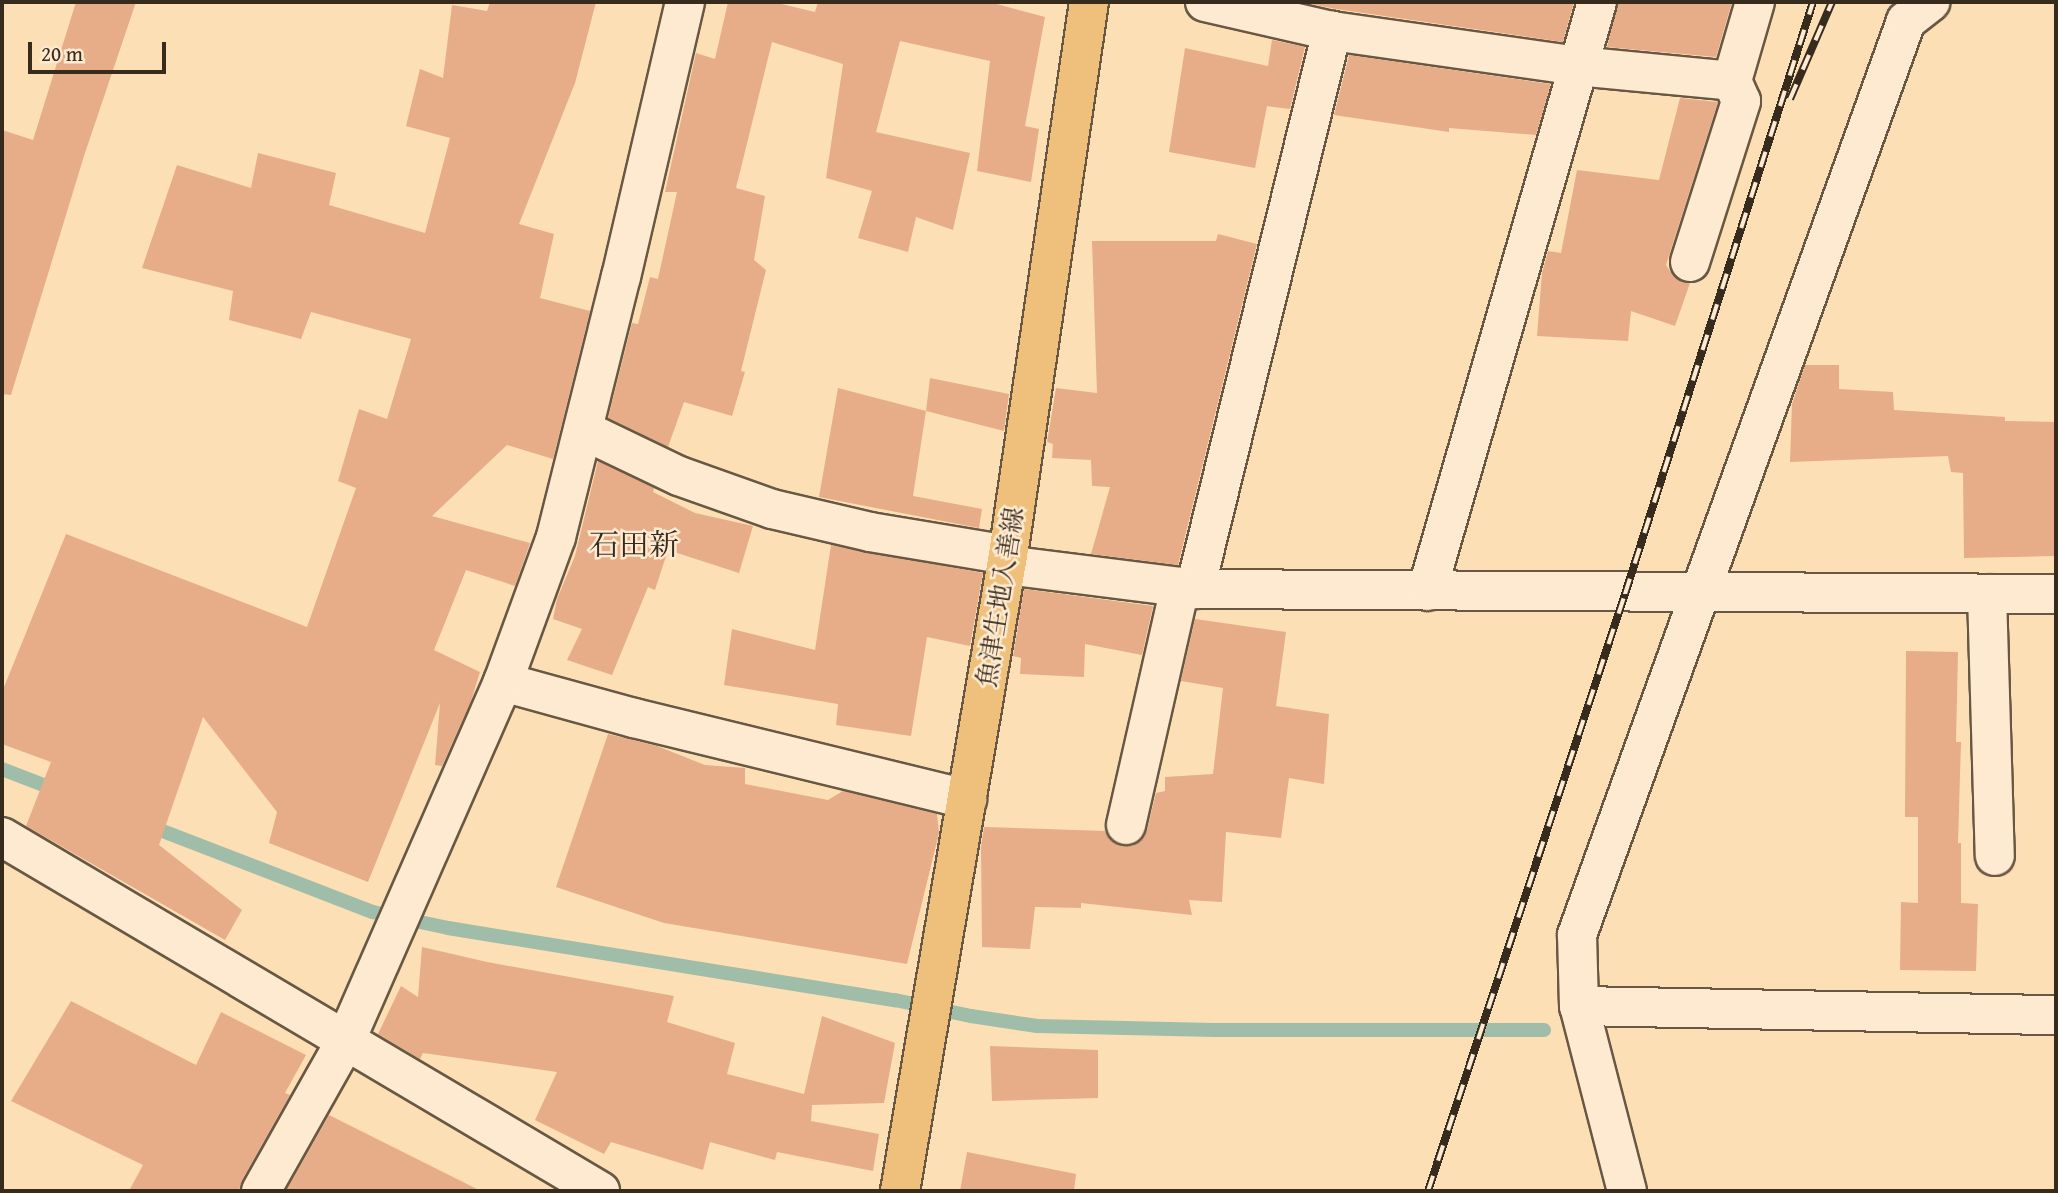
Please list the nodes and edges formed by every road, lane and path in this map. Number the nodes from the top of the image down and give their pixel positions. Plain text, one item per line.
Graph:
1 (685, 2) edge
2 (1089, 2) edge
3 (1205, 2) edge
4 (1597, 2) edge
5 (1755, 2) edge
6 (1930, 2) edge
7 (1332, 32) junction
8 (1577, 66) junction
9 (1732, 81) junction
10 (1690, 262) dead end
11 (583, 430) junction
12 (1007, 560) junction
13 (1187, 588) junction
14 (1427, 591) junction
15 (1698, 593) junction
16 (1987, 594) junction
17 (2056, 594) edge
18 (503, 682) junction
19 (967, 799) junction
20 (1126, 825) dead end
21 (2, 837) edge
22 (1995, 856) dead end
23 (1579, 1006) junction
24 (2056, 1015) edge
25 (345, 1042) junction
26 (261, 1191) edge
27 (600, 1191) edge
28 (900, 1191) edge
29 (1627, 1191) edge

1 - 11 street
2 - 12 main road, 魚津生地入善線
3 - 7 street
4 - 8 street
5 - 9 street
6 - 15 street
7 - 8 street
7 - 13 street
8 - 9 street
8 - 14 street
9 - 10 street
11 - 12 street
11 - 18 street
12 - 13 street
12 - 19 main road, 魚津生地入善線
13 - 14 street
13 - 20 street
14 - 15 street
15 - 16 street
15 - 23 street
16 - 17 street
16 - 22 street
18 - 19 street
18 - 25 street
19 - 28 main road, 魚津生地入善線
21 - 25 street
23 - 24 street
23 - 29 street
25 - 26 street
25 - 27 street

